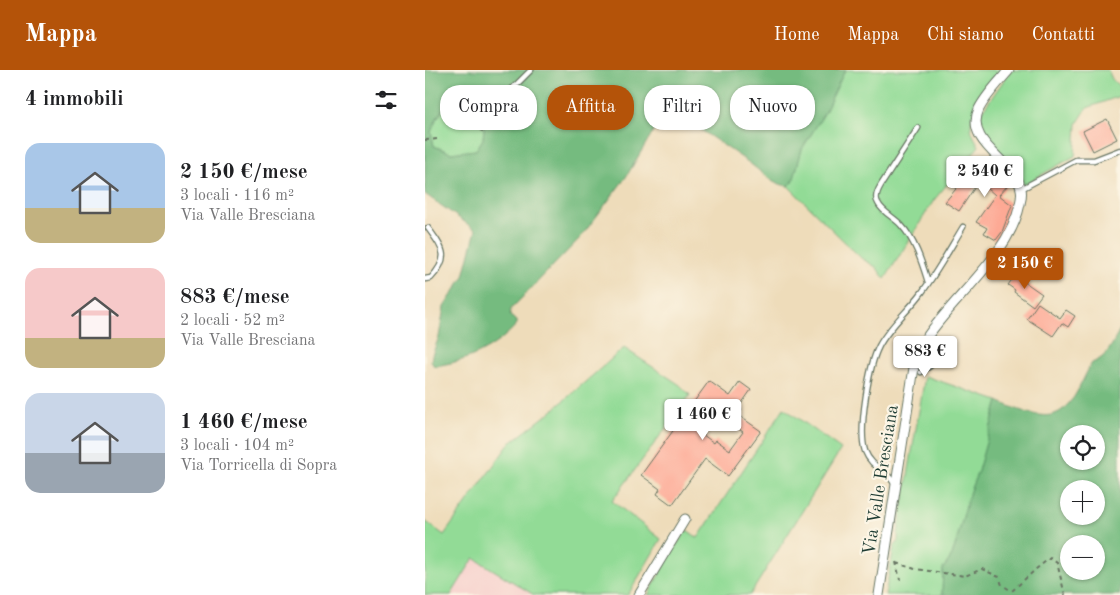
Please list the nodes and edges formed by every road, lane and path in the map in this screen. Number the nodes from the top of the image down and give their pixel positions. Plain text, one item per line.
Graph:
1 (531, 70) edge
2 (1009, 70) edge
3 (516, 85) edge
4 (918, 128) dead end
5 (438, 139) dead end
6 (425, 140) edge
7 (1120, 150) edge
8 (1021, 188) junction
9 (963, 227) dead end
10 (428, 228) dead end
11 (425, 279) edge
12 (928, 282) junction
13 (930, 366) dead end
14 (921, 372) dead end
15 (896, 488) junction
16 (685, 519) dead end
17 (896, 563) dead end
18 (639, 595) edge
19 (879, 595) edge
20 (1065, 595) edge

1 - 3 lane
2 - 8 street
4 - 12 lane
5 - 6 path
7 - 8 lane
8 - 15 street, Via Valle Bresciana
9 - 12 lane
10 - 11 lane
12 - 15 lane
13 - 14 lane
15 - 19 street, Via Valle Bresciana
16 - 18 street
17 - 20 path

